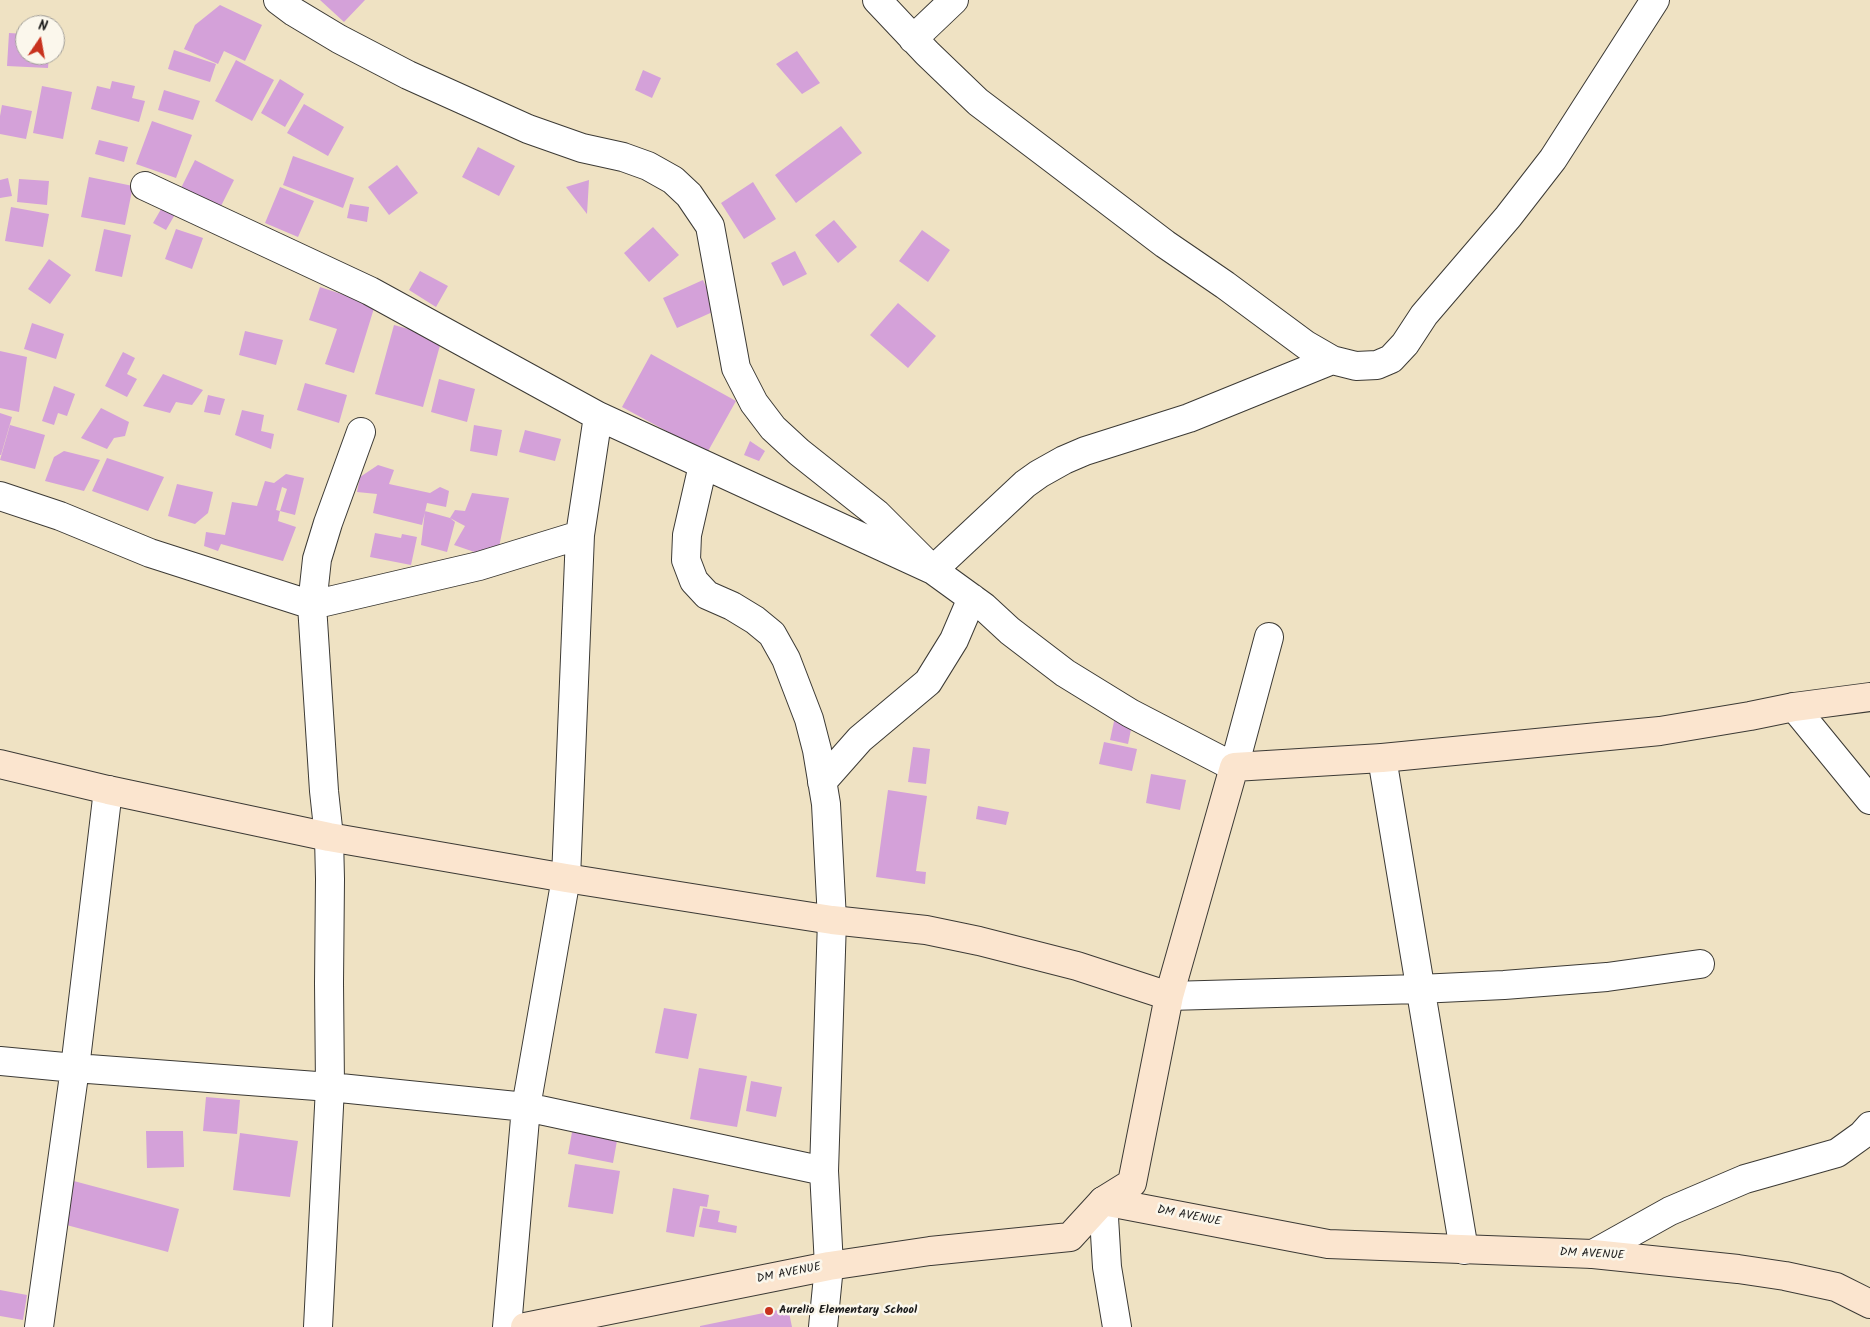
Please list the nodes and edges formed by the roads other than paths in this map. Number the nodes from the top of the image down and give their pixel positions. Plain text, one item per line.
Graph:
1 (278, 0) edge
2 (877, 0) edge
3 (954, 0) edge
4 (1655, 0) edge
5 (914, 39) junction
6 (145, 186) dead end
7 (1332, 360) junction
8 (598, 416) junction
9 (361, 432) dead end
10 (703, 465) junction
11 (0, 496) edge
12 (580, 535) junction
13 (933, 570) junction
14 (972, 598) junction
15 (312, 605) junction
16 (1269, 637) dead end
17 (1870, 697) edge
18 (1794, 706) junction
19 (1382, 758) junction
20 (0, 764) edge
21 (1234, 767) junction
22 (822, 782) junction
23 (108, 790) junction
24 (1870, 800) edge
25 (329, 837) junction
26 (566, 878) junction
27 (832, 920) junction
28 (1700, 964) dead end
29 (1419, 989) junction
30 (1169, 996) junction
31 (0, 1060) edge
32 (75, 1068) junction
33 (330, 1087) junction
34 (526, 1107) junction
35 (1870, 1126) edge
36 (824, 1171) junction
37 (1103, 1201) junction
38 (1464, 1250) junction
39 (1593, 1254) junction
40 (829, 1266) junction
41 (1870, 1304) edge
42 (39, 1327) edge
43 (318, 1327) edge
44 (507, 1327) edge
45 (525, 1327) edge
46 (823, 1327) edge
47 (1117, 1327) edge

1 - 13 street
2 - 5 street
3 - 5 street
4 - 7 street
5 - 7 street
6 - 8 street
7 - 13 street
8 - 10 street
8 - 12 street
9 - 15 street
10 - 13 street
10 - 22 street
11 - 15 street
12 - 15 street
12 - 26 street
13 - 14 street
14 - 21 street
14 - 22 street
15 - 25 street
16 - 21 street
17 - 18 street
18 - 19 street
18 - 24 street
19 - 21 street
19 - 29 street
20 - 23 street
21 - 30 street
22 - 27 street
23 - 25 street
23 - 32 street
25 - 26 street
25 - 33 street
26 - 27 street
26 - 34 street
27 - 30 street
27 - 36 street
28 - 29 street
29 - 30 street
29 - 38 street
30 - 37 street
31 - 32 street
32 - 33 street
32 - 42 street
33 - 34 street
33 - 43 street
34 - 36 street
34 - 44 street
35 - 39 street
36 - 40 street
37 - 38 street, DM AVENUE
37 - 40 street, DM AVENUE
37 - 47 street
38 - 39 street, DM AVENUE
39 - 41 street, DM AVENUE
40 - 45 street, DM AVENUE
40 - 46 street

